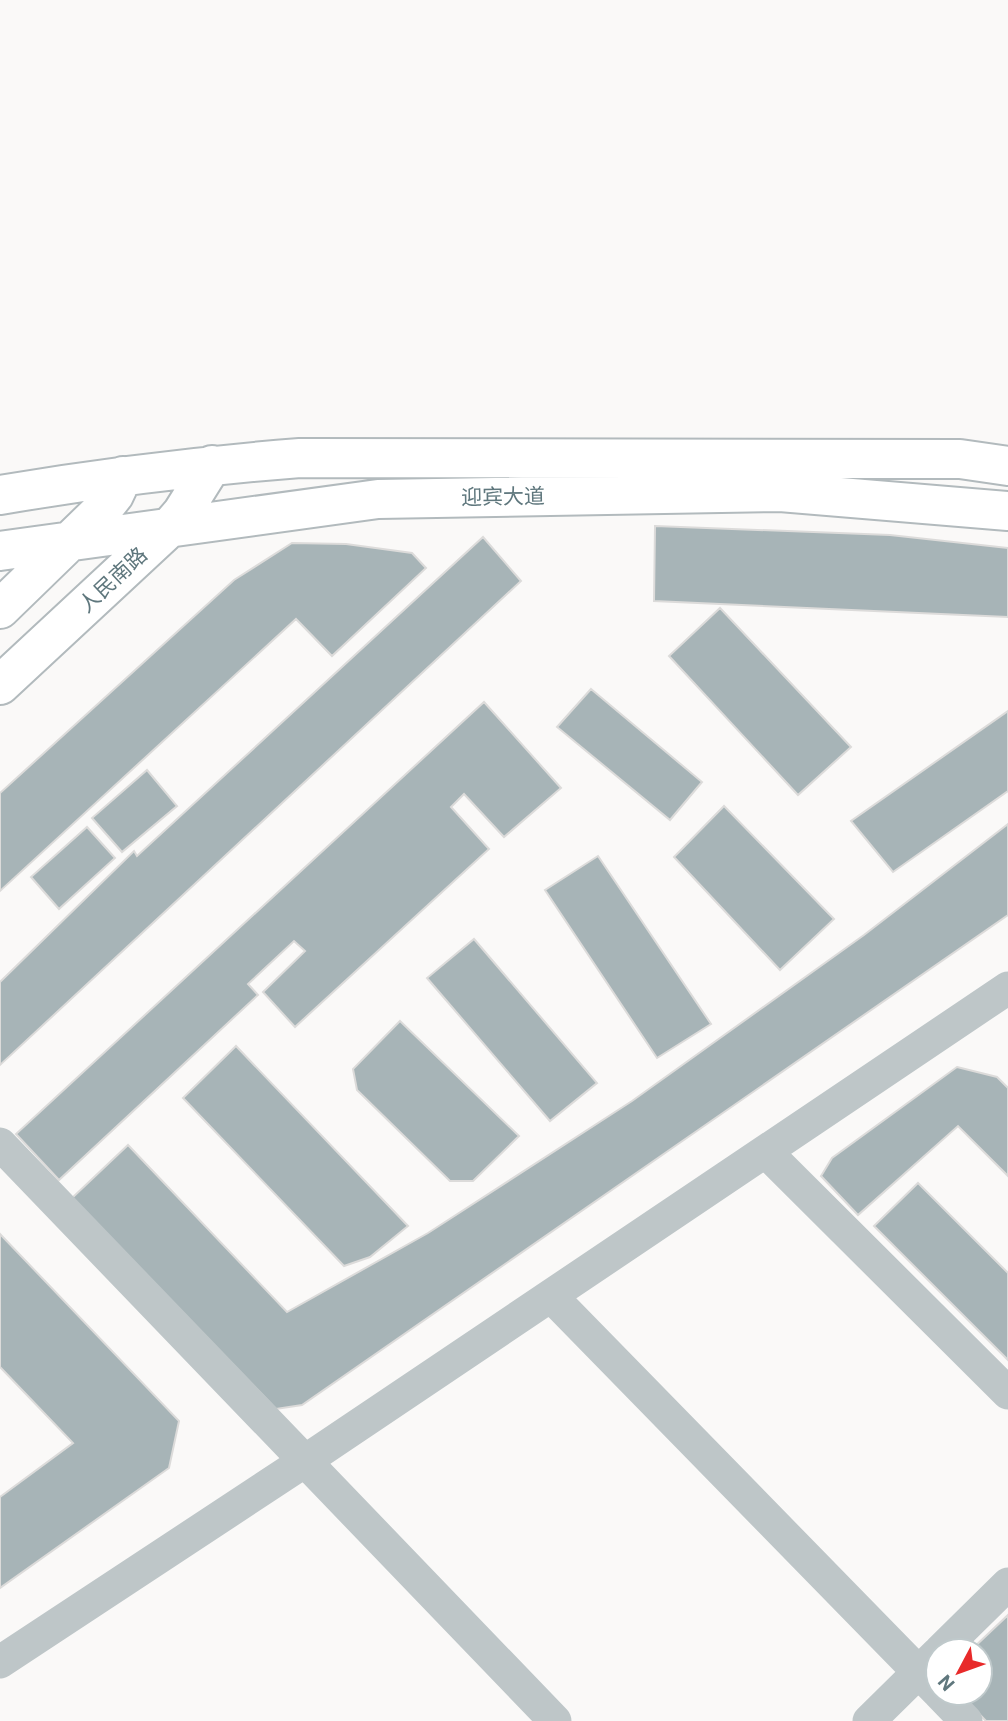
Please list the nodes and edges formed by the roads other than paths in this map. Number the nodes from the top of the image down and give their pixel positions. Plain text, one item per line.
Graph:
1 (212, 465) junction
2 (1008, 466) edge
3 (123, 476) junction
4 (0, 495) edge
5 (1008, 511) edge
6 (169, 528) junction
7 (70, 541) junction
8 (0, 551) edge
9 (0, 609) edge
10 (0, 685) edge
11 (1001, 1004) edge
12 (0, 1144) edge
13 (766, 1152) junction
14 (551, 1296) junction
15 (1008, 1393) edge
16 (306, 1461) junction
17 (1008, 1584) edge
18 (964, 1637) edge
19 (924, 1661) edge
20 (0, 1662) edge
21 (924, 1680) edge
22 (555, 1721) edge
23 (869, 1721) edge

1 - 2 main road, 迎宾大道
1 - 3 main road, 迎宾大道
1 - 6 main road, 人民南路
3 - 4 main road, 迎宾大道
3 - 7 main road
5 - 6 main road, 迎宾大道
6 - 7 main road, 迎宾大道
6 - 10 main road, 人民南路
7 - 8 main road, 迎宾大道
7 - 9 main road
11 - 13 street
12 - 16 street
13 - 14 street
13 - 15 street
14 - 16 street
14 - 19 street
16 - 20 street
16 - 22 street
17 - 18 street
21 - 23 street

